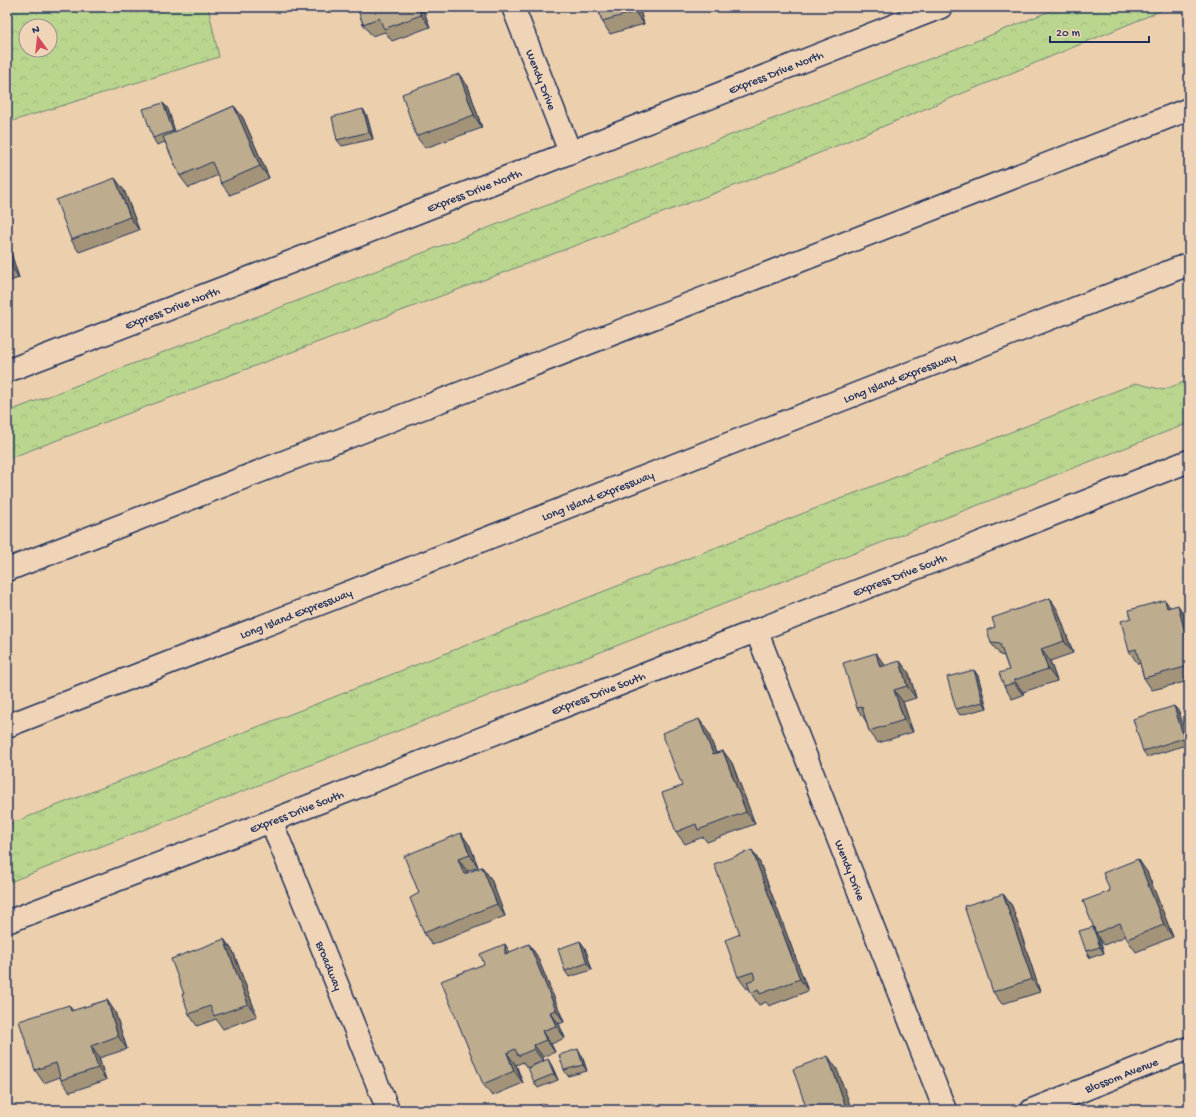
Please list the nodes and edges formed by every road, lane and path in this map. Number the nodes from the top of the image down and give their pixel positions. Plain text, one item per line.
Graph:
1 (513, 7) edge
2 (941, 7) edge
3 (1189, 109) edge
4 (570, 152) junction
5 (1189, 264) edge
6 (7, 372) edge
7 (1189, 461) edge
8 (7, 570) edge
9 (756, 630) junction
10 (7, 726) edge
11 (271, 820) junction
12 (7, 922) edge
13 (1189, 1048) edge
14 (388, 1110) edge
15 (945, 1110) edge
16 (1032, 1110) edge

1 - 4 main road, Wendy Drive
2 - 4 main road, Express Drive North
3 - 8 main road
4 - 6 main road, Express Drive North
5 - 10 main road, Long Island Expressway
7 - 9 main road, Express Drive South
9 - 11 main road, Express Drive South
9 - 15 main road, Wendy Drive
11 - 12 main road, Express Drive South
11 - 14 main road, Broadway
13 - 16 main road, Blossom Avenue

